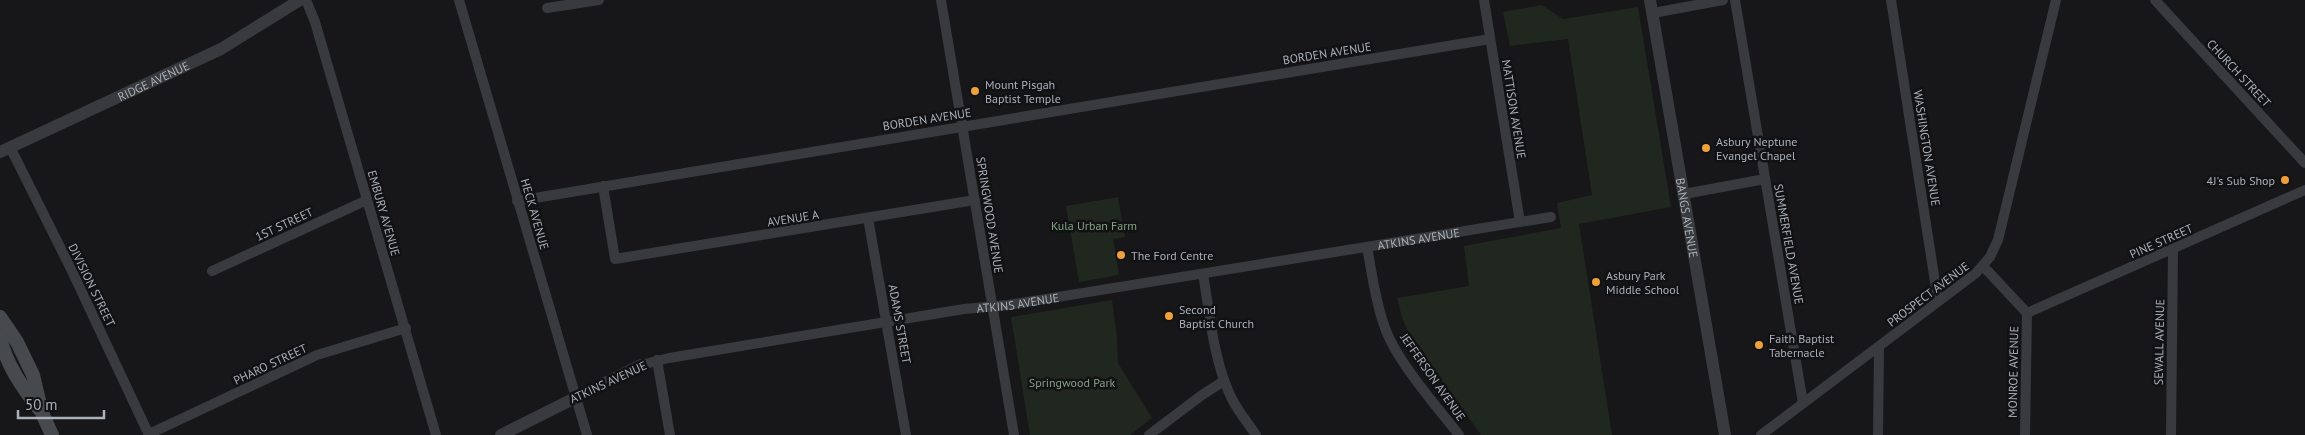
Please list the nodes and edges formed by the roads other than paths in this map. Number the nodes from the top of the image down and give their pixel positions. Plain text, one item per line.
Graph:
1 (300, 0) edge
2 (306, 0) edge
3 (459, 0) edge
4 (599, 0) edge
5 (941, 0) edge
6 (1484, 0) edge
7 (1723, 0) edge
8 (1735, 0) edge
9 (1890, 0) edge
10 (2056, 0) edge
11 (2155, 0) edge
12 (1652, 6) edge
13 (547, 8) dead end
14 (1490, 39) junction
15 (962, 126) junction
16 (5, 149) edge
17 (2305, 163) edge
18 (1765, 180) junction
19 (603, 186) junction
20 (2305, 190) edge
21 (1684, 194) junction
22 (367, 200) junction
23 (974, 200) junction
24 (517, 202) junction
25 (1551, 217) dead end
26 (868, 218) junction
27 (1520, 222) junction
28 (1367, 246) junction
29 (2173, 250) junction
30 (1983, 266) junction
31 (212, 271) dead end
32 (1203, 274) junction
33 (1938, 301) junction
34 (992, 306) junction
35 (2027, 313) junction
36 (0, 317) edge
37 (888, 322) junction
38 (406, 328) junction
39 (0, 337) edge
40 (1879, 347) junction
41 (657, 360) junction
42 (640, 365) joint
43 (1224, 381) junction
44 (575, 397) junction
45 (1803, 403) junction
46 (42, 413) junction
47 (149, 434) edge
48 (1455, 434) edge
49 (52, 435) edge
50 (436, 435) edge
51 (501, 435) edge
52 (587, 435) edge
53 (670, 435) edge
54 (906, 435) edge
55 (1014, 435) edge
56 (1149, 435) edge
57 (1256, 435) edge
58 (1725, 435) edge
59 (1761, 435) edge
60 (1878, 435) edge
61 (2024, 435) edge
62 (2170, 435) edge

1 - 16 street, RIDGE AVENUE
2 - 22 street, EMBURY AVENUE
3 - 24 street, HECK AVENUE
4 - 13 street
5 - 15 street, SPRINGWOOD AVENUE
6 - 14 street, MATTISON AVENUE
7 - 12 street
8 - 18 street, SUMMERFIELD AVENUE
9 - 33 street, WASHINGTON AVENUE
10 - 30 street, PROSPECT AVENUE
11 - 17 street, CHURCH STREET
12 - 21 street, BANGS AVENUE
14 - 15 street, BORDEN AVENUE
14 - 27 street, MATTISON AVENUE
15 - 19 street, BORDEN AVENUE
15 - 23 street, SPRINGWOOD AVENUE
16 - 47 street, DIVISION STREET
18 - 21 street
18 - 45 street, SUMMERFIELD AVENUE
19 - 24 street, BORDEN AVENUE
19 - 26 street, AVENUE A
20 - 29 street, PINE STREET
21 - 58 street, BANGS AVENUE
22 - 31 street, 1ST STREET
22 - 38 street, EMBURY AVENUE
23 - 26 street, AVENUE A
23 - 34 street, SPRINGWOOD AVENUE
24 - 44 street, HECK AVENUE
25 - 27 street, ATKINS AVENUE
26 - 37 street, ADAMS STREET
27 - 28 street, ATKINS AVENUE
28 - 32 street, ATKINS AVENUE
28 - 48 street, JEFFERSON AVENUE
29 - 35 street, PINE STREET
29 - 62 street, SEWALL AVENUE
30 - 33 street, PROSPECT AVENUE
30 - 35 street, MONROE AVENUE
32 - 34 street, ATKINS AVENUE
32 - 43 street
33 - 40 street, PROSPECT AVENUE
34 - 37 street, ATKINS AVENUE
34 - 55 street, SPRINGWOOD AVENUE
35 - 61 street, MONROE AVENUE
36 - 46 main road
37 - 41 street, ATKINS AVENUE
37 - 54 street, ADAMS STREET
38 - 47 street, PHARO STREET
38 - 50 street, EMBURY AVENUE
39 - 46 main road
40 - 45 street, PROSPECT AVENUE
40 - 60 street
41 - 42 street, ATKINS AVENUE
41 - 53 street
42 - 44 street, ATKINS AVENUE
43 - 56 street
43 - 57 street
44 - 51 street, ATKINS AVENUE
44 - 52 street, HECK AVENUE
45 - 59 street, PROSPECT AVENUE
46 - 49 main road

